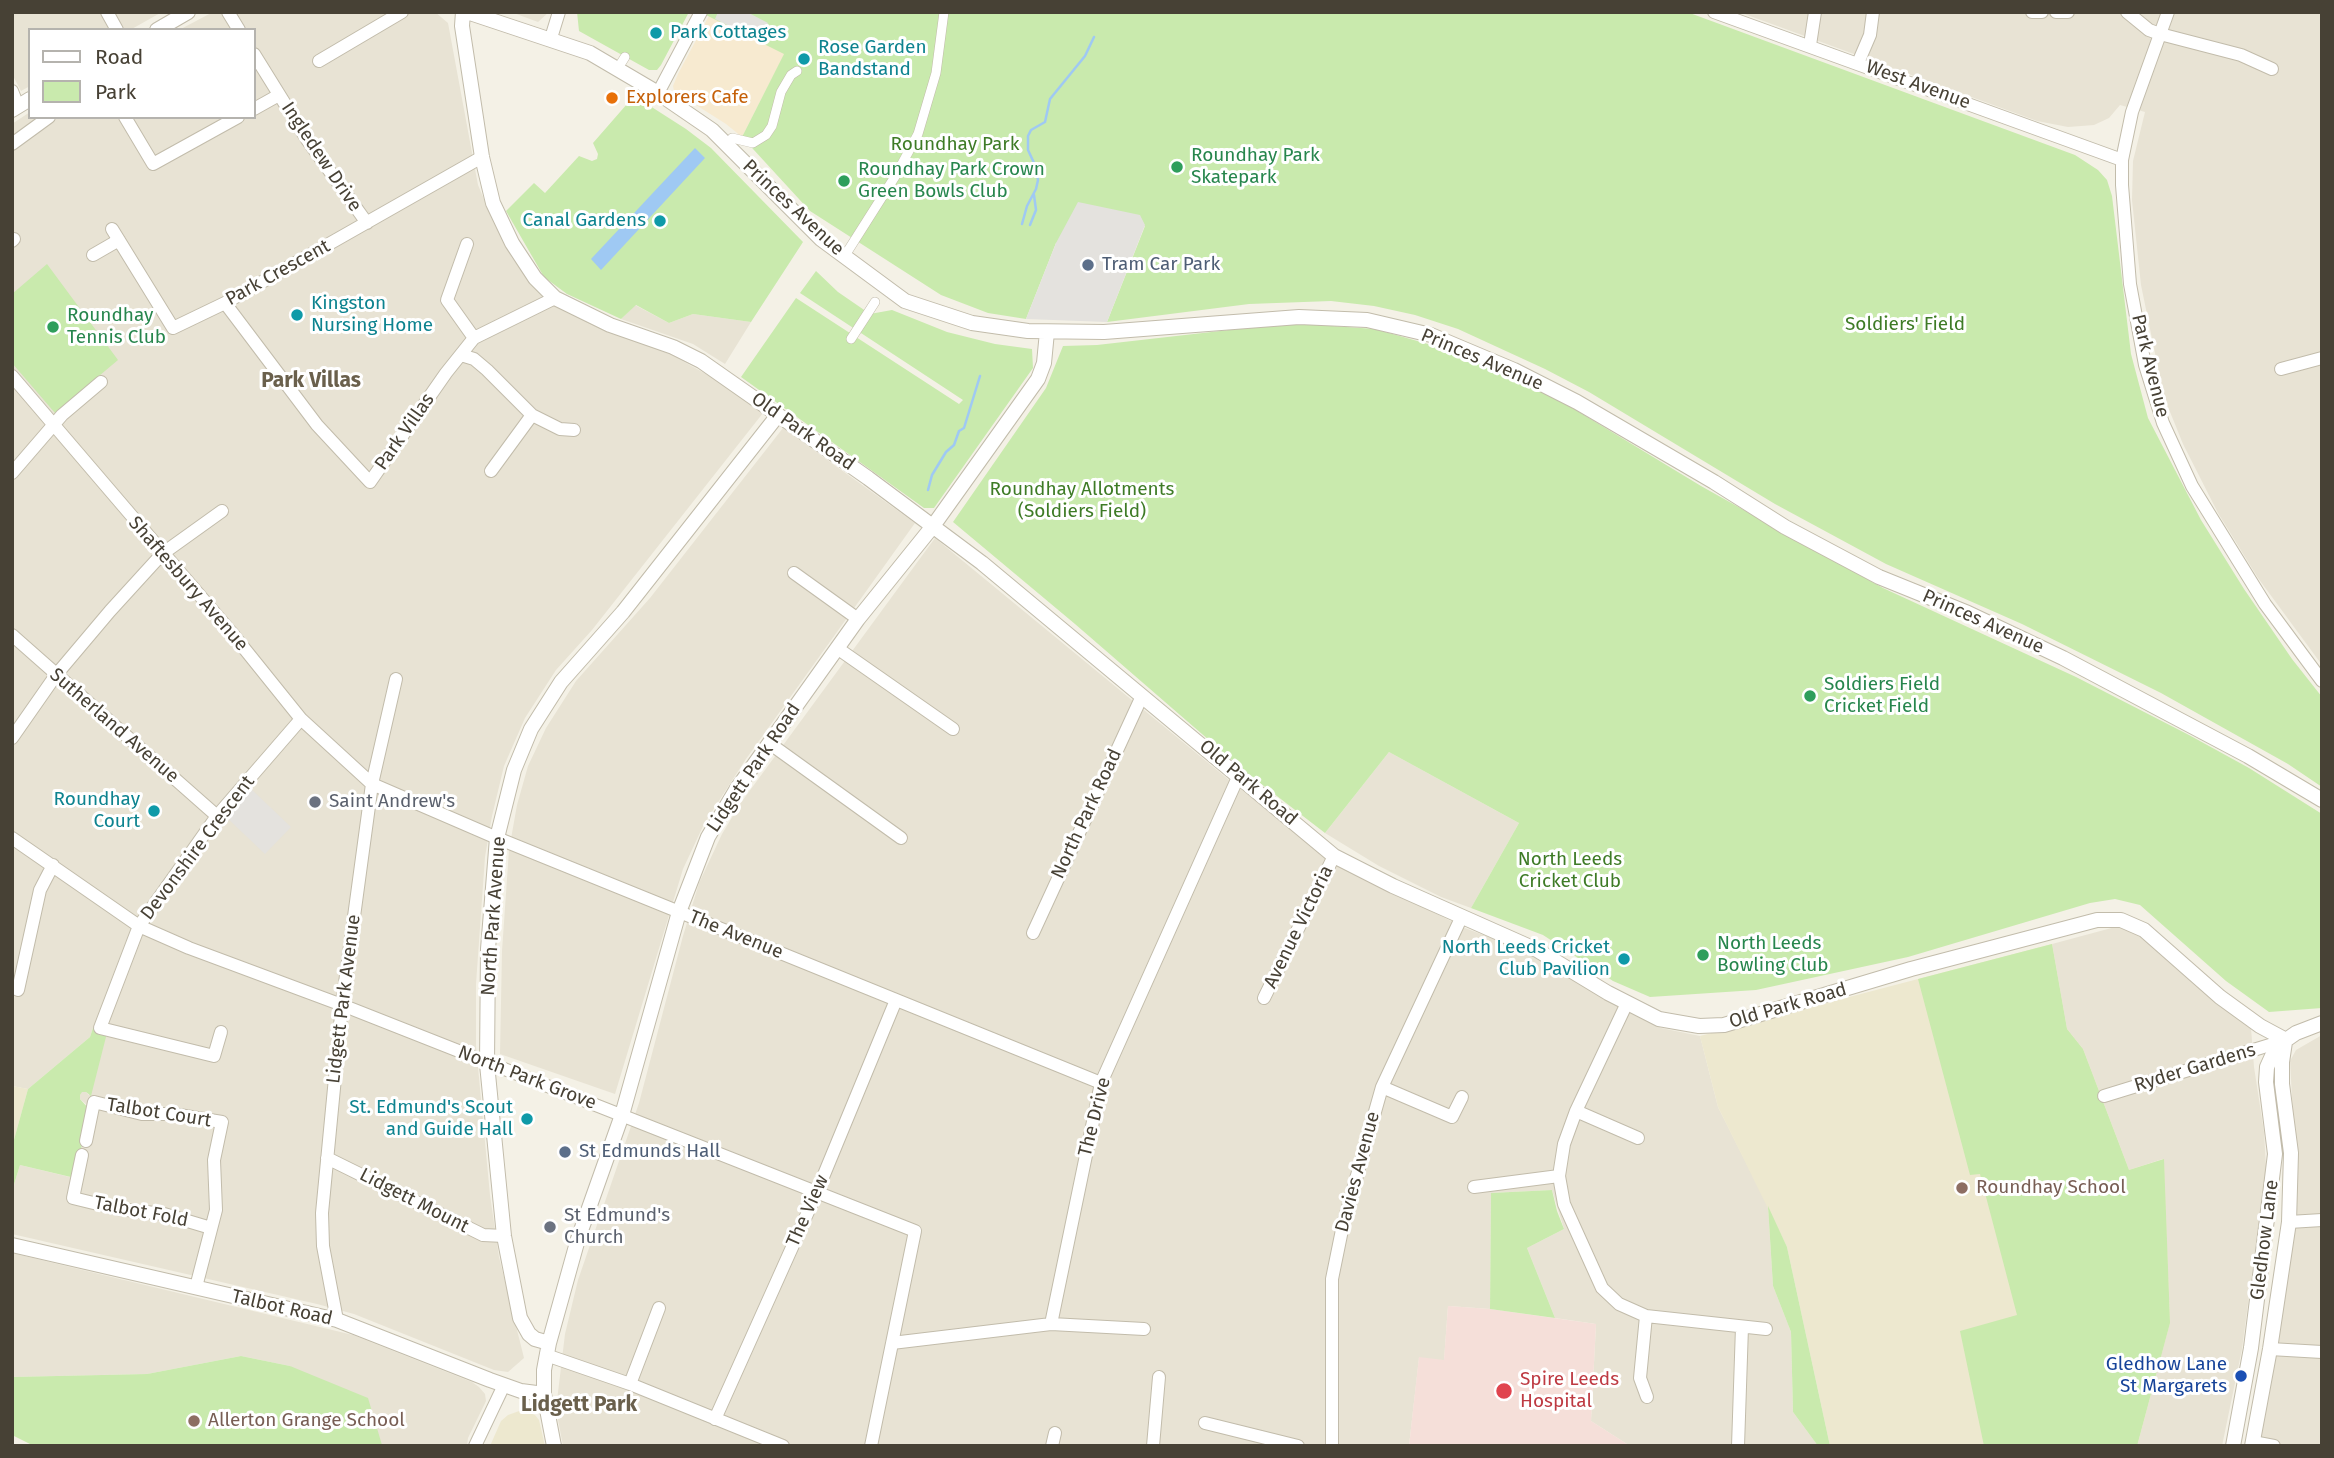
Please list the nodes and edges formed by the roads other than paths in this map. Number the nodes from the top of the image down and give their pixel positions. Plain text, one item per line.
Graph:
1 (107, 12) edge
2 (188, 12) edge
3 (228, 12) edge
4 (401, 12) edge
5 (465, 12) edge
6 (559, 12) edge
7 (701, 12) edge
8 (944, 12) edge
9 (1714, 12) edge
10 (1815, 12) edge
11 (1873, 12) edge
12 (2032, 12) edge
13 (2042, 12) edge
14 (2056, 12) edge
15 (2068, 12) edge
16 (2127, 12) edge
17 (2168, 12) edge
18 (116, 28) edge
19 (160, 28) edge
20 (238, 28) edge
21 (2160, 34) junction
22 (551, 38) junction
23 (1810, 46) junction
24 (256, 57) edge
25 (320, 61) dead end
26 (1858, 63) junction
27 (2272, 69) dead end
28 (797, 71) dead end
29 (12, 91) edge
30 (658, 93) junction
31 (279, 95) junction
32 (20, 105) edge
33 (256, 108) edge
34 (46, 119) edge
35 (126, 119) edge
36 (234, 119) edge
37 (732, 138) dead end
38 (12, 144) edge
39 (482, 157) junction
40 (2122, 160) junction
41 (367, 223) junction
42 (467, 244) dead end
43 (93, 255) dead end
44 (844, 257) junction
45 (555, 298) junction
46 (875, 302) dead end
47 (225, 303) junction
48 (1047, 332) junction
49 (474, 338) junction
50 (851, 339) dead end
51 (461, 355) junction
52 (2322, 358) edge
53 (2281, 369) dead end
54 (12, 376) edge
55 (101, 382) dead end
56 (532, 415) junction
57 (778, 415) junction
58 (53, 425) junction
59 (574, 430) dead end
60 (491, 471) dead end
61 (12, 473) edge
62 (222, 511) dead end
63 (933, 526) junction
64 (162, 554) junction
65 (794, 573) dead end
66 (858, 619) junction
67 (12, 635) edge
68 (837, 648) junction
69 (56, 675) junction
70 (396, 679) dead end
71 (2322, 681) edge
72 (1142, 696) junction
73 (301, 719) junction
74 (953, 729) dead end
75 (12, 738) edge
76 (769, 743) junction
77 (1239, 775) junction
78 (372, 784) junction
79 (2322, 800) edge
80 (217, 816) junction
81 (12, 838) edge
82 (497, 838) junction
83 (901, 838) dead end
84 (1334, 856) junction
85 (53, 865) junction
86 (679, 912) junction
87 (1462, 916) junction
88 (139, 926) junction
89 (1033, 933) dead end
90 (19, 990) dead end
91 (1264, 998) dead end
92 (896, 1000) junction
93 (1628, 1003) junction
94 (342, 1005) junction
95 (2322, 1023) edge
96 (221, 1032) dead end
97 (2286, 1040) junction
98 (487, 1064) junction
99 (1101, 1083) junction
100 (1382, 1087) junction
101 (2104, 1096) dead end
102 (1462, 1097) dead end
103 (1576, 1111) junction
104 (622, 1115) junction
105 (1638, 1138) dead end
106 (86, 1141) dead end
107 (2291, 1153) junction
108 (2275, 1154) junction
109 (82, 1155) dead end
110 (327, 1158) junction
111 (1559, 1176) junction
112 (1474, 1187) dead end
113 (816, 1194) junction
114 (2322, 1220) edge
115 (2289, 1222) junction
116 (211, 1228) junction
117 (504, 1236) junction
118 (2266, 1238) junction
119 (2287, 1239) junction
120 (12, 1245) edge
121 (196, 1287) junction
122 (659, 1308) dead end
123 (1646, 1316) junction
124 (337, 1320) junction
125 (1051, 1324) junction
126 (1742, 1327) junction
127 (1144, 1329) dead end
128 (1766, 1329) dead end
129 (892, 1343) junction
130 (547, 1349) junction
131 (2270, 1349) junction
132 (2322, 1352) edge
133 (1159, 1377) dead end
134 (630, 1384) junction
135 (503, 1385) junction
136 (544, 1394) junction
137 (1647, 1397) dead end
138 (715, 1419) junction
139 (1205, 1423) dead end
140 (2237, 1428) junction
141 (2253, 1439) edge
142 (1256, 1441) edge
143 (475, 1446) edge
144 (554, 1446) edge
145 (783, 1446) edge
146 (871, 1446) edge
147 (1153, 1446) edge
148 (1298, 1446) edge
149 (1332, 1446) edge
150 (1738, 1446) edge
151 (2233, 1446) edge
152 (2274, 1446) edge

1 - 18 street
2 - 19 street
3 - 20 street
4 - 25 street
5 - 22 street, Princes Avenue
5 - 39 street, Old Park Road
6 - 22 street
7 - 30 street
8 - 44 street
9 - 23 street, West Avenue
10 - 23 street
11 - 26 street
12 - 13 street
14 - 15 street
16 - 21 street
17 - 21 street, Park Avenue
21 - 27 street
21 - 40 street, Park Avenue
22 - 30 street, Princes Avenue
23 - 26 street, West Avenue
24 - 31 street, Ingledew Drive
26 - 40 street, West Avenue
28 - 37 street
29 - 32 street
30 - 44 street, Princes Avenue
31 - 33 street
31 - 41 street, Ingledew Drive
34 - 38 street
35 - 36 street
39 - 41 street, Park Crescent
39 - 45 street, Old Park Road
40 - 71 street, Park Avenue
41 - 47 street, Park Crescent
42 - 49 street
43 - 47 street, Park Crescent
44 - 48 street, Princes Avenue
45 - 49 street, Park Villas
45 - 57 street, Old Park Road
46 - 50 street
47 - 51 street, Park Villas
48 - 63 street, Lidgett Park Road
48 - 79 street, Princes Avenue
49 - 51 street, Park Villas
51 - 56 street
52 - 53 street
54 - 58 street, Shaftesbury Avenue
55 - 58 street
56 - 59 street
56 - 60 street
57 - 63 street, Old Park Road
57 - 82 street, North Park Avenue
58 - 61 street
58 - 64 street, Shaftesbury Avenue
62 - 64 street
63 - 66 street, Lidgett Park Road
63 - 72 street, Old Park Road
64 - 69 street
64 - 73 street, Shaftesbury Avenue
65 - 66 street
66 - 68 street, Lidgett Park Road
67 - 69 street, Sutherland Avenue
68 - 74 street
68 - 76 street, Lidgett Park Road
69 - 75 street
69 - 80 street, Sutherland Avenue
70 - 78 street, Lidgett Park Avenue
72 - 77 street, Old Park Road
72 - 89 street, North Park Road
73 - 78 street, Shaftesbury Avenue
73 - 80 street, Devonshire Crescent
76 - 83 street
76 - 86 street, Lidgett Park Road
77 - 84 street, Old Park Road
77 - 99 street, The Drive
78 - 82 street, The Avenue
78 - 94 street, Lidgett Park Avenue
80 - 88 street, Devonshire Crescent
81 - 85 street, North Park Grove
82 - 86 street, The Avenue
82 - 98 street, North Park Avenue
84 - 87 street, Old Park Road
84 - 91 street, Avenue Victoria
85 - 88 street, North Park Grove
85 - 90 street
86 - 92 street, The Avenue
86 - 104 street, Lidgett Park Road
87 - 93 street, Old Park Road
87 - 100 street, Davies Avenue
88 - 94 street, North Park Grove
88 - 96 street, Devonshire Crescent
92 - 99 street, The Avenue
92 - 113 street, The View
93 - 97 street, Old Park Road
93 - 103 street
94 - 98 street, North Park Grove
94 - 110 street, Lidgett Park Avenue
95 - 97 street
97 - 101 street, Ryder Gardens
97 - 107 street, Gledhow Lane
97 - 108 street, Gledhow Lane
98 - 104 street, North Park Grove
98 - 117 street, North Park Avenue
99 - 125 street, The Drive
100 - 102 street
100 - 149 street, Davies Avenue
103 - 105 street
103 - 111 street
104 - 113 street, North Park Grove
104 - 130 street, Lidgett Park Road
106 - 116 street, Talbot Court
107 - 108 street
107 - 115 street, Gledhow Lane
108 - 118 street, Gledhow Lane
109 - 116 street, Talbot Fold
110 - 117 street, Lidgett Mount
110 - 124 street, Lidgett Park Avenue
111 - 112 street
111 - 123 street
113 - 129 street, North Park Grove
113 - 138 street, The View
114 - 115 street
115 - 119 street, Gledhow Lane
116 - 121 street, Talbot Court
117 - 130 street, North Park Avenue
118 - 119 street
118 - 140 street, Gledhow Lane
119 - 131 street, Gledhow Lane
120 - 121 street, Talbot Road
121 - 124 street, Talbot Road
122 - 134 street
123 - 126 street
123 - 137 street
124 - 135 street, Talbot Road
125 - 127 street
125 - 129 street
126 - 128 street
126 - 150 street
129 - 146 street
130 - 134 street
130 - 136 street
131 - 132 street
131 - 141 street, Gledhow Lane
133 - 147 street
134 - 138 street
135 - 136 street, Talbot Road
135 - 143 street
136 - 144 street
138 - 145 street
139 - 142 street
140 - 141 street
140 - 151 street, Gledhow Lane
141 - 152 street
142 - 148 street

